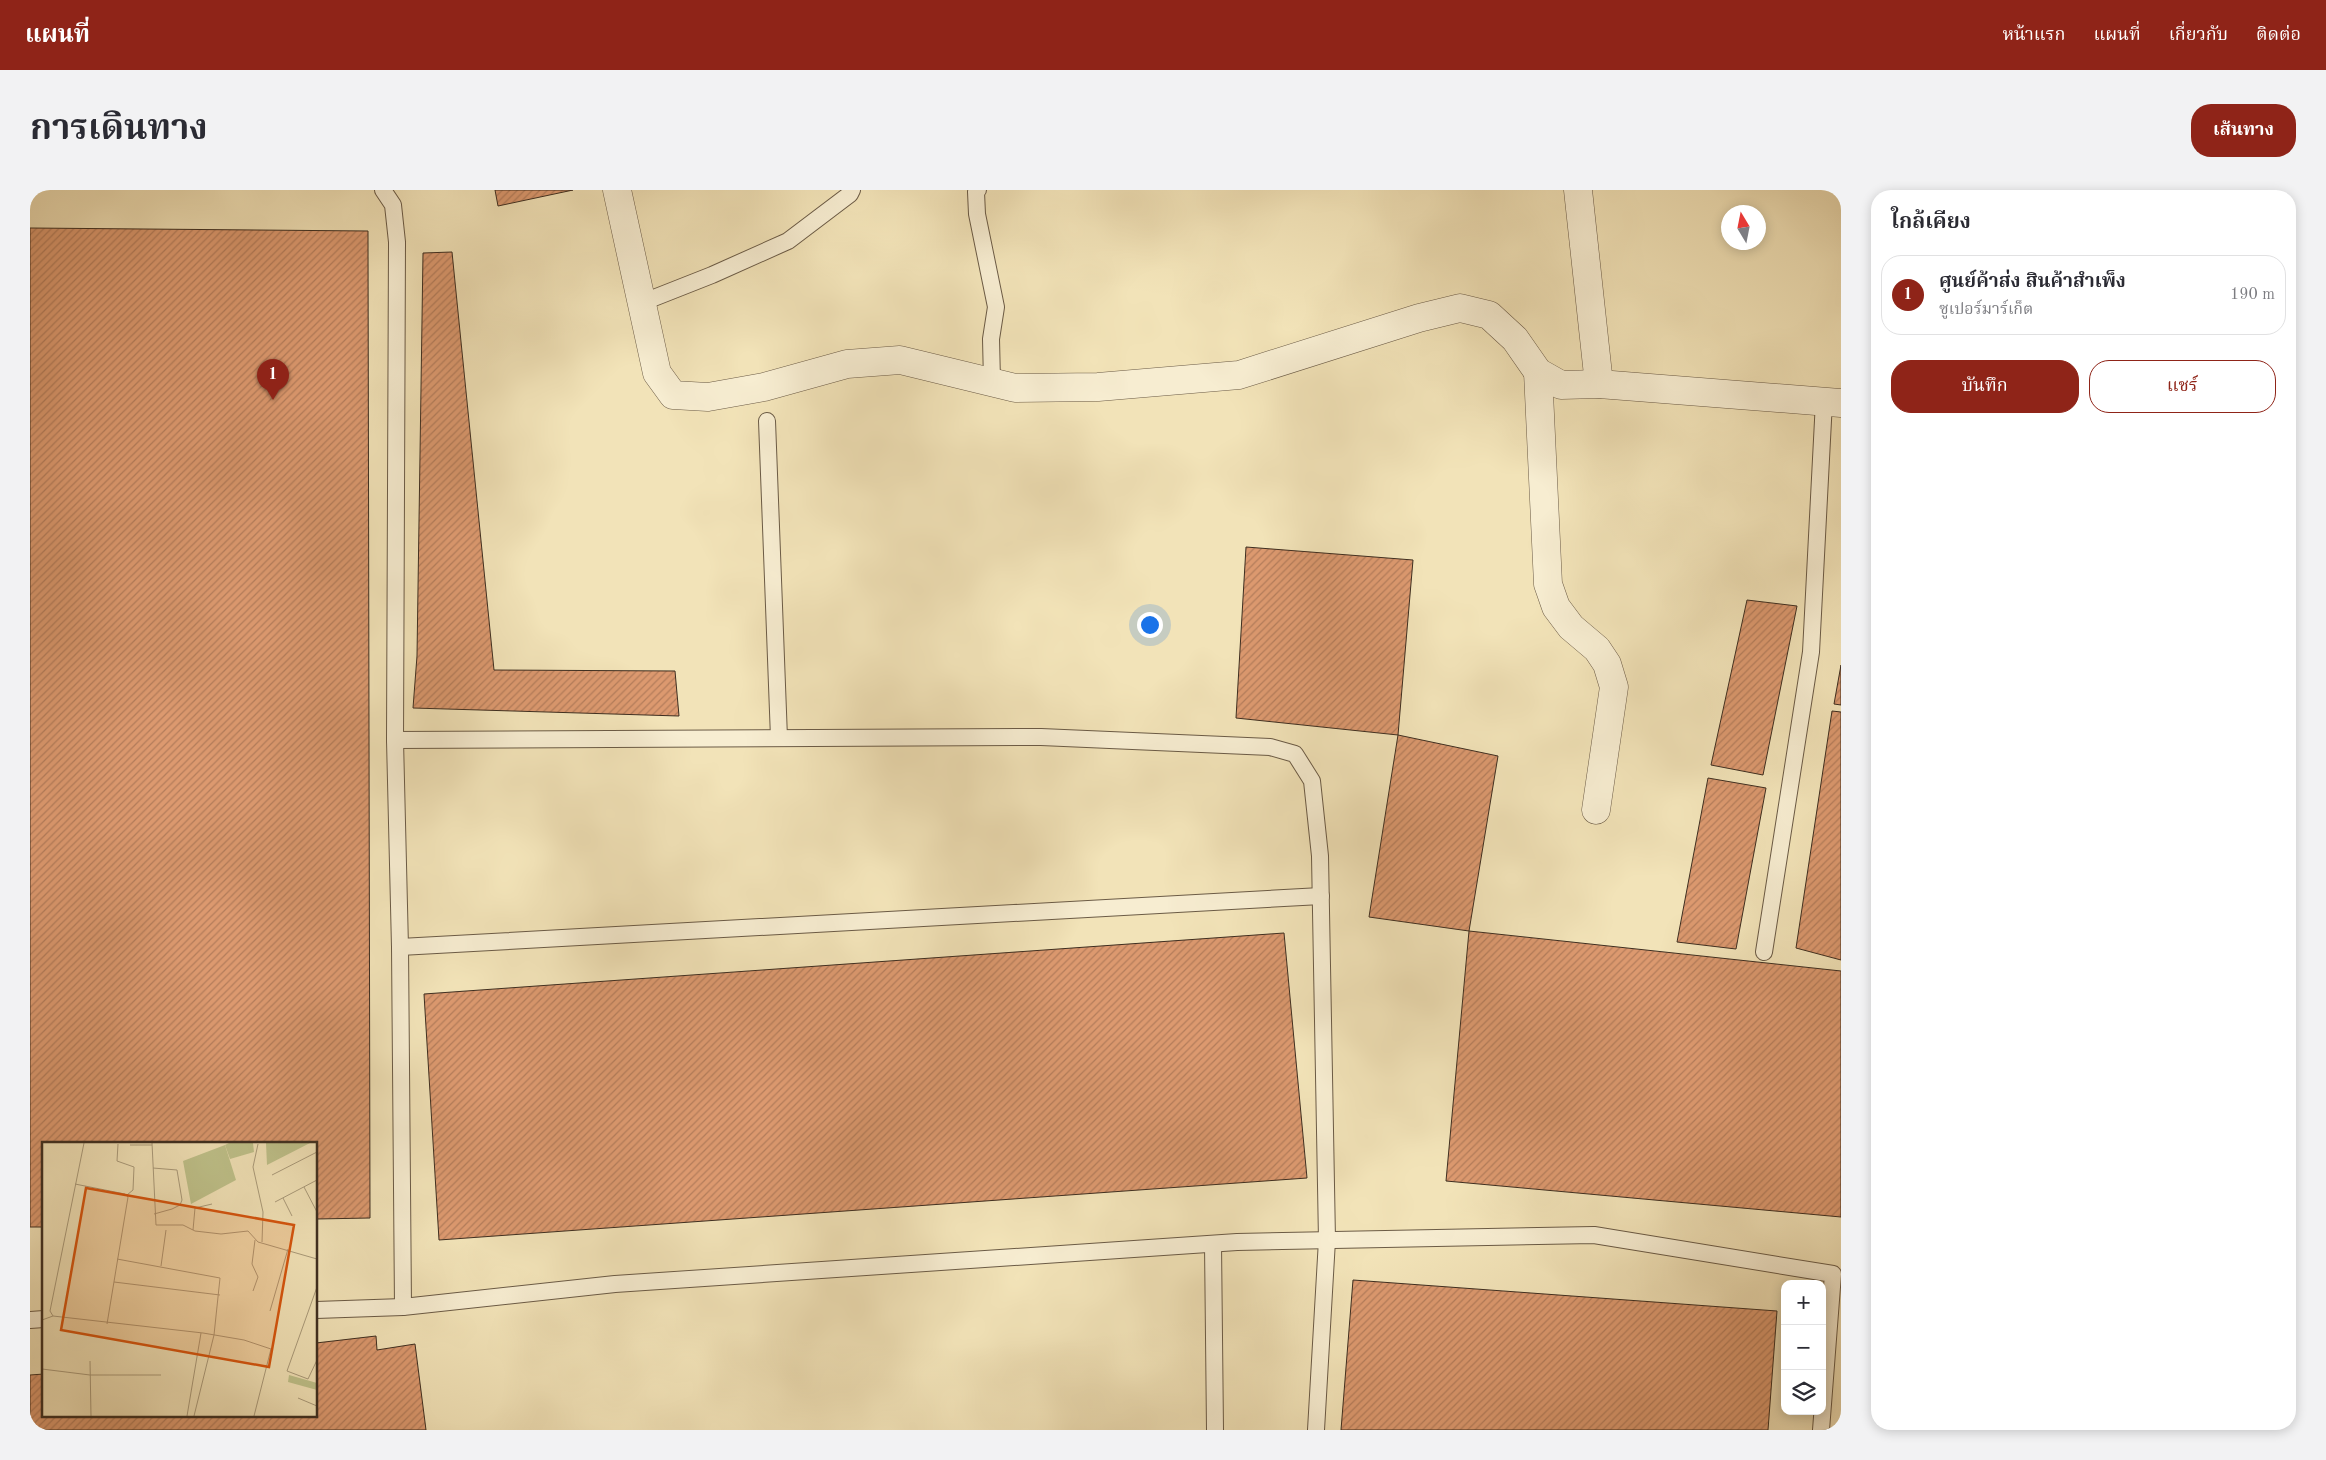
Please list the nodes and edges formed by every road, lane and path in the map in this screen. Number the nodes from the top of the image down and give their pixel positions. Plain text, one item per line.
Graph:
1 (383, 190) edge
2 (617, 190) edge
3 (852, 190) edge
4 (978, 190) edge
5 (1578, 190) edge
6 (641, 303) junction
7 (1538, 372) junction
8 (992, 381) junction
9 (1599, 384) junction
10 (1833, 402) edge
11 (767, 421) dead end
12 (779, 738) junction
13 (395, 740) junction
14 (1596, 810) dead end
15 (1321, 896) junction
16 (400, 947) junction
17 (1764, 952) dead end
18 (1327, 1240) junction
19 (1212, 1244) junction
20 (403, 1307) junction
21 (318, 1310) edge
22 (1215, 1430) edge
23 (1316, 1430) edge
24 (1821, 1430) edge

1 - 13 lane
2 - 6 street
3 - 6 lane
4 - 8 lane
5 - 9 street
6 - 8 street
7 - 8 street
7 - 9 street
7 - 14 street
9 - 10 street
10 - 17 lane
11 - 12 lane
12 - 13 lane
12 - 15 lane
13 - 16 lane
15 - 16 lane
15 - 18 lane
16 - 20 lane
18 - 19 lane
18 - 23 lane
18 - 24 lane
19 - 20 lane
19 - 22 lane
20 - 21 lane

